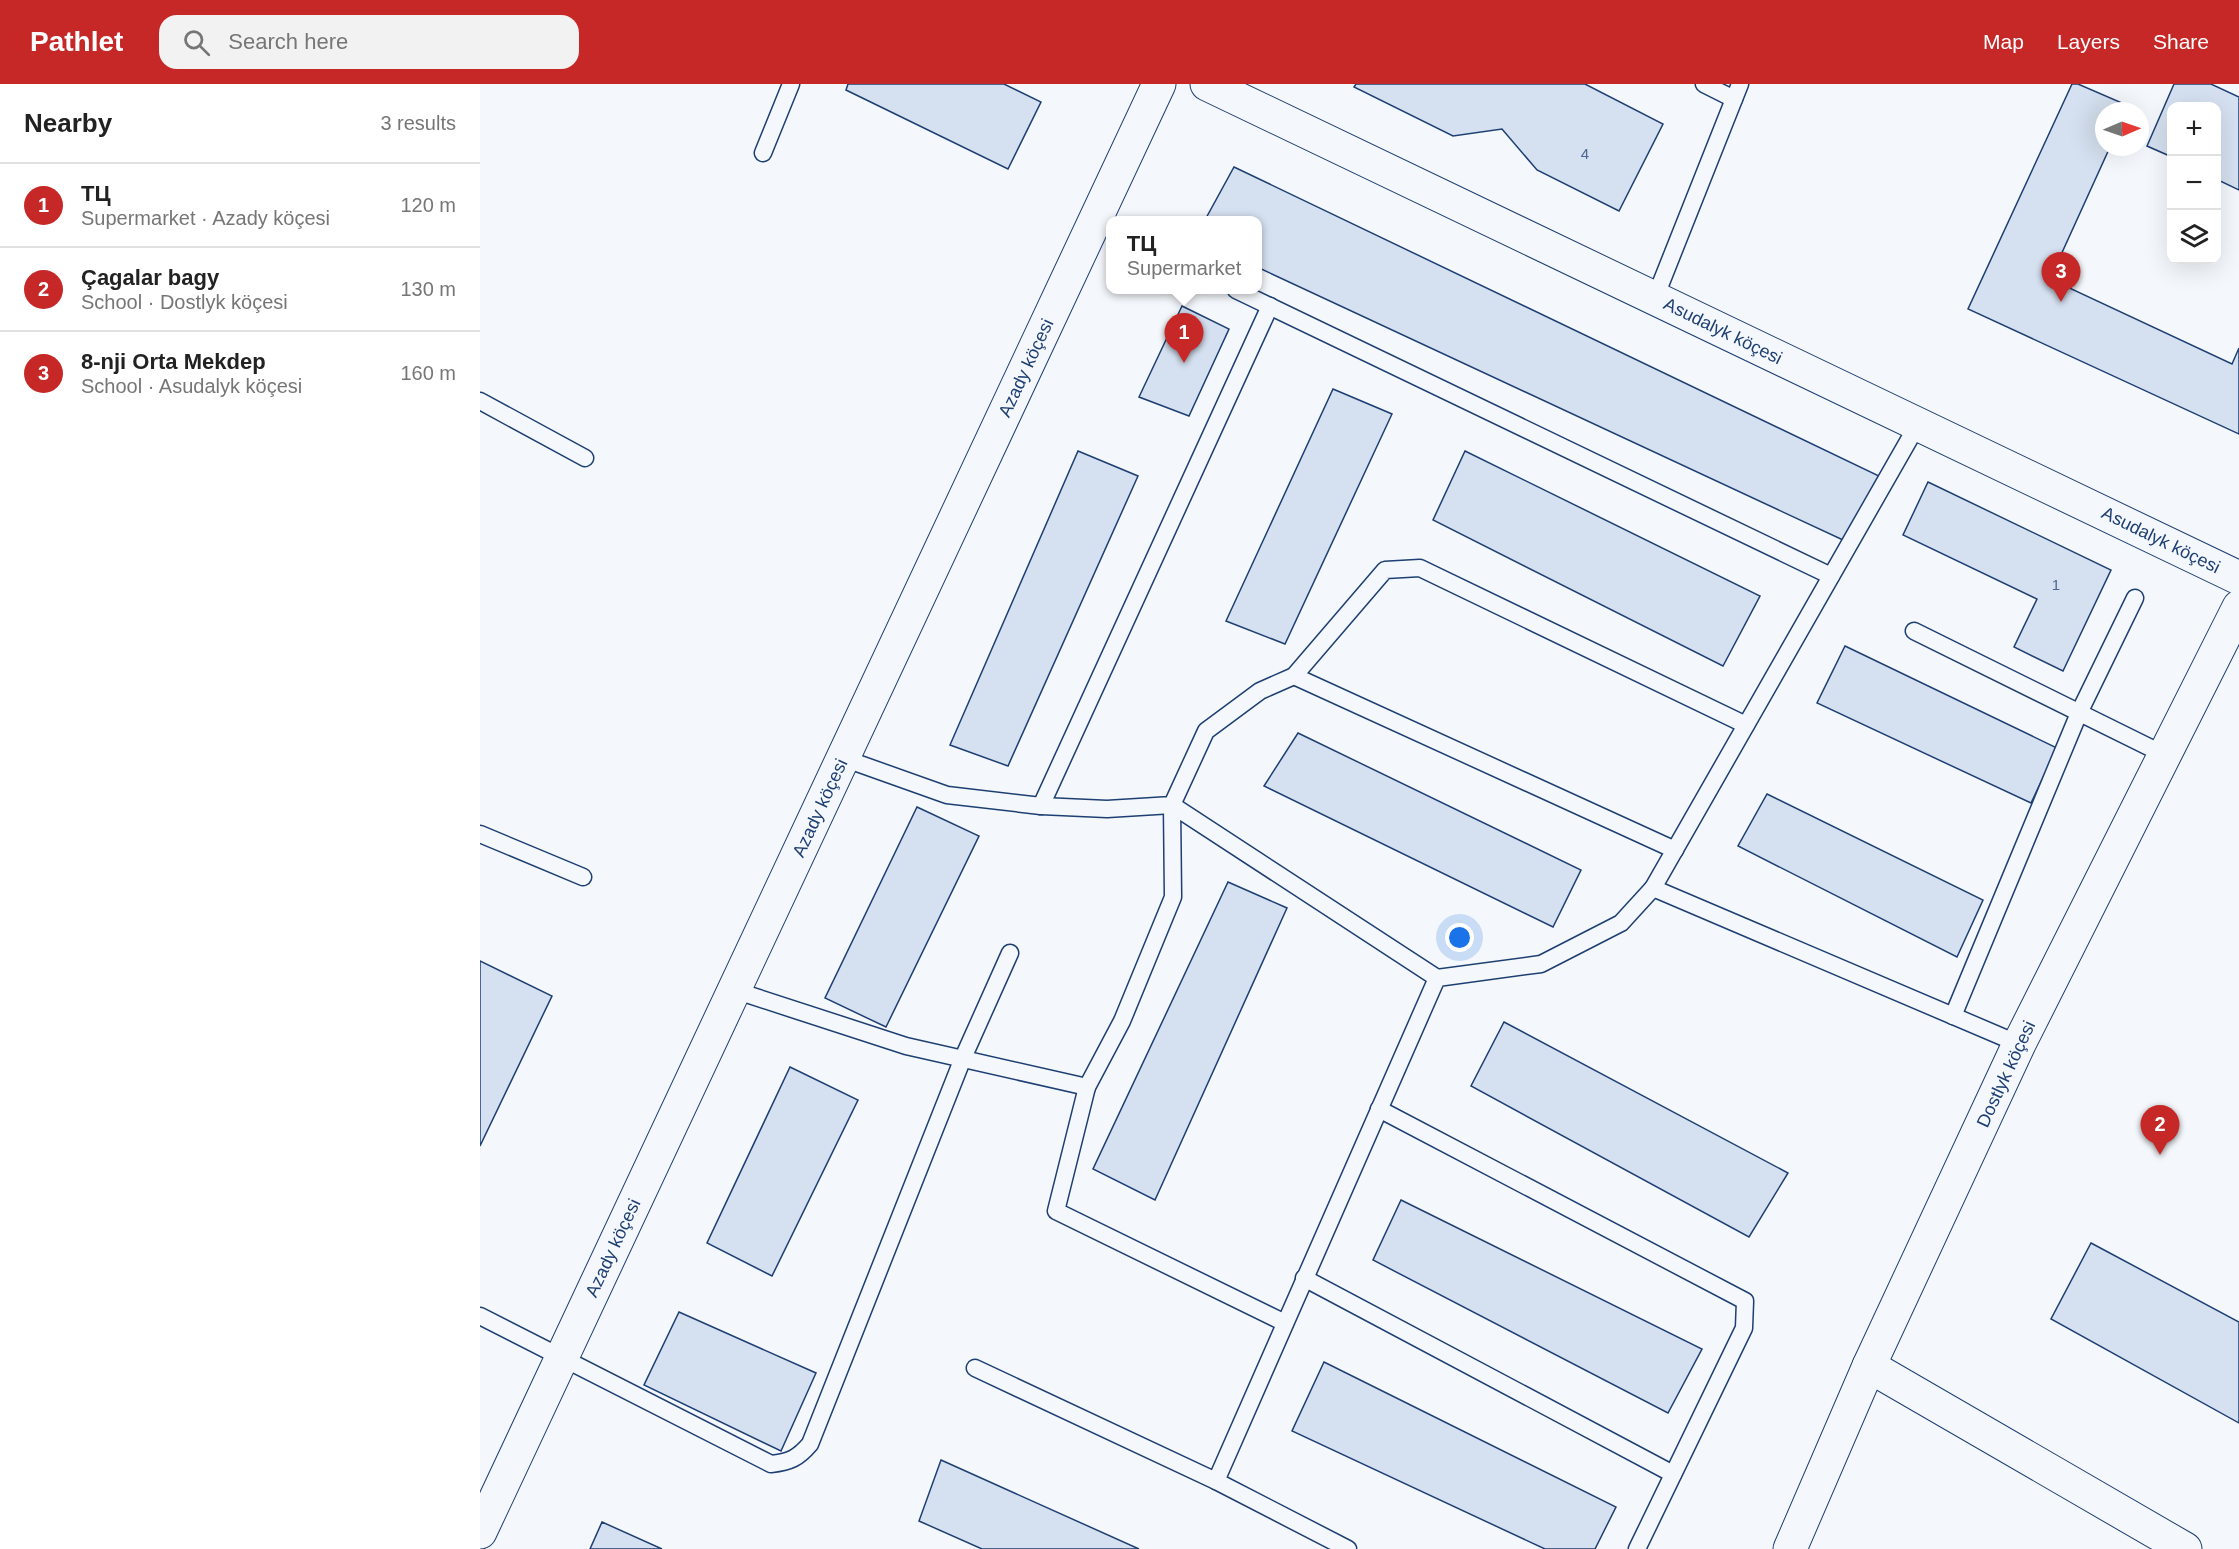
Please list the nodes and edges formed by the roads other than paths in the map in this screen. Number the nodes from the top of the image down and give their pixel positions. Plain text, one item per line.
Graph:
1 (792, 84) edge
2 (1159, 84) edge
3 (1207, 84) edge
4 (1704, 84) edge
5 (1737, 92) edge
6 (763, 153) dead end
7 (1107, 216) edge
8 (1103, 225) edge
9 (1244, 294) edge
10 (1655, 298) junction
11 (1270, 306) junction
12 (480, 401) edge
13 (1918, 424) junction
14 (585, 459) dead end
15 (1831, 576) junction
16 (2239, 578) edge
17 (2135, 598) dead end
18 (2239, 607) edge
19 (1914, 631) dead end
20 (1294, 676) junction
21 (2079, 713) junction
22 (1746, 725) junction
23 (2164, 755) junction
24 (843, 758) junction
25 (1172, 805) junction
26 (1041, 806) junction
27 (480, 834) edge
28 (1675, 850) junction
29 (583, 877) dead end
30 (1653, 888) junction
31 (1010, 952) dead end
32 (1437, 978) junction
33 (735, 990) junction
34 (1953, 1016) junction
35 (2019, 1044) junction
36 (963, 1058) junction
37 (1087, 1087) junction
38 (1379, 1109) junction
39 (1305, 1278) junction
40 (480, 1316) edge
41 (1285, 1323) junction
42 (562, 1358) junction
43 (1869, 1366) junction
44 (975, 1368) dead end
45 (1673, 1474) junction
46 (1216, 1481) junction
47 (480, 1532) edge
48 (1348, 1549) edge
49 (1637, 1549) edge
50 (1790, 1549) edge
51 (2185, 1549) edge

1 - 6 lane
2 - 7 street, Azady köçesi
3 - 10 street, Asudalyk köçesi
4 - 5 lane
5 - 10 lane
8 - 24 street, Azady köçesi
9 - 11 lane
10 - 13 street, Asudalyk köçesi
11 - 15 lane
11 - 26 lane
12 - 14 lane
13 - 15 lane
13 - 16 street, Asudalyk köçesi
15 - 22 lane
17 - 21 lane
18 - 23 street, Dostlyk köçesi
19 - 21 lane
20 - 22 lane
20 - 25 lane
20 - 28 lane
21 - 23 lane
21 - 34 lane
22 - 28 lane
23 - 35 street, Dostlyk köçesi
24 - 26 lane
24 - 33 street, Azady köçesi
25 - 26 lane
25 - 32 lane
25 - 37 lane
27 - 29 lane
28 - 30 lane
30 - 32 lane
30 - 34 lane
31 - 36 lane
32 - 38 lane
33 - 36 lane
33 - 42 street, Azady köçesi
34 - 35 lane
35 - 43 street, Dostlyk köçesi
36 - 37 lane
36 - 42 lane
37 - 41 lane
38 - 39 lane
38 - 45 lane
39 - 41 lane
39 - 45 lane
40 - 42 lane
41 - 46 lane
42 - 47 street, Azady köçesi
43 - 50 street, Dostlyk köçesi
43 - 51 street
44 - 46 lane
45 - 49 lane
46 - 48 lane

